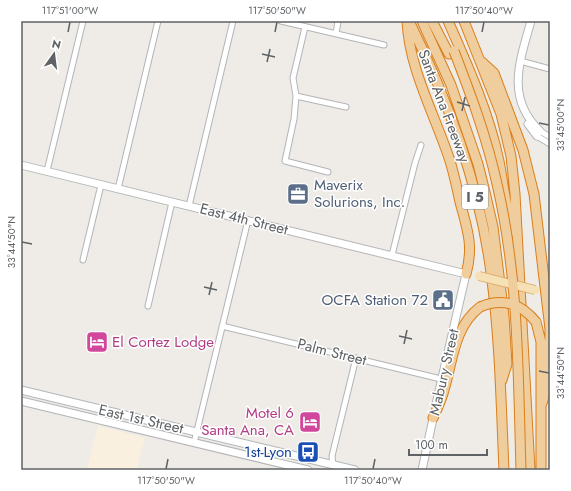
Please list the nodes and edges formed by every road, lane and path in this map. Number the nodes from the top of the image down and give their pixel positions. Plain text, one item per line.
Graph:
1 (82, 21) edge
2 (158, 21) edge
3 (233, 21) edge
4 (281, 21) edge
5 (338, 21) edge
6 (408, 21) edge
7 (422, 21) edge
8 (432, 21) edge
9 (440, 21) edge
10 (448, 21) edge
11 (464, 21) edge
12 (531, 21) edge
13 (305, 27) junction
14 (336, 34) junction
15 (384, 45) dead end
16 (452, 52) junction
17 (480, 60) junction
18 (520, 61) junction
19 (550, 68) edge
20 (296, 96) junction
21 (346, 107) dead end
22 (538, 133) junction
23 (550, 137) edge
24 (550, 144) edge
25 (421, 145) dead end
26 (21, 165) edge
27 (47, 171) junction
28 (328, 172) dead end
29 (101, 185) junction
30 (118, 189) junction
31 (172, 202) junction
32 (189, 206) junction
33 (248, 220) junction
34 (517, 239) junction
35 (392, 255) junction
36 (83, 260) dead end
37 (466, 274) junction
38 (479, 276) dead end
39 (535, 290) dead end
40 (148, 306) dead end
41 (222, 326) junction
42 (550, 328) edge
43 (356, 358) junction
44 (441, 379) junction
45 (501, 383) junction
46 (21, 390) edge
47 (21, 401) edge
48 (541, 406) junction
49 (433, 418) junction
50 (196, 432) junction
51 (194, 442) junction
52 (333, 467) edge
53 (308, 470) edge
54 (355, 470) edge
55 (422, 470) edge
56 (504, 470) edge
57 (517, 470) edge
58 (521, 470) edge
59 (530, 470) edge
60 (541, 470) edge

1 - 27 street
2 - 30 street
3 - 32 street
4 - 13 street
5 - 14 street
6 - 37 highway
6 - 45 highway, Santa Ana Freeway / I 5
7 - 45 highway, Santa Ana Freeway / I 5
8 - 16 highway
9 - 16 highway
10 - 34 highway, I 5
11 - 17 highway, I 5
12 - 18 main road
13 - 14 street
13 - 20 street
14 - 15 street
16 - 57 highway, bridge
16 - 58 highway, bridge
17 - 34 highway, I 5
17 - 42 highway
18 - 19 street
18 - 22 main road
20 - 21 street
20 - 28 street
22 - 23 street
22 - 24 street
25 - 35 street
26 - 27 main road, East 4th Street
27 - 29 main road, East 4th Street
29 - 30 main road, East 4th Street
29 - 36 street
30 - 31 main road, East 4th Street
31 - 32 main road, East 4th Street
31 - 40 street
32 - 33 main road, East 4th Street
33 - 35 main road, East 4th Street
33 - 41 street
34 - 59 highway, I 5
35 - 37 main road, East 4th Street
37 - 44 main road, Mabury Street
38 - 39 main road, bridge
41 - 43 street, Palm Street
41 - 50 street
42 - 48 highway
43 - 44 street, Palm Street
43 - 52 street
44 - 49 main road, Mabury Street
45 - 56 highway, Santa Ana Freeway / I 5
46 - 50 main road, East 1st Street
47 - 51 main road, East 1st Street
48 - 49 highway, bridge
48 - 60 highway
49 - 55 main road, Mabury Street
50 - 51 street
50 - 52 main road, East 1st Street
51 - 53 main road, East 1st Street
52 - 54 main road, East 1st Street

